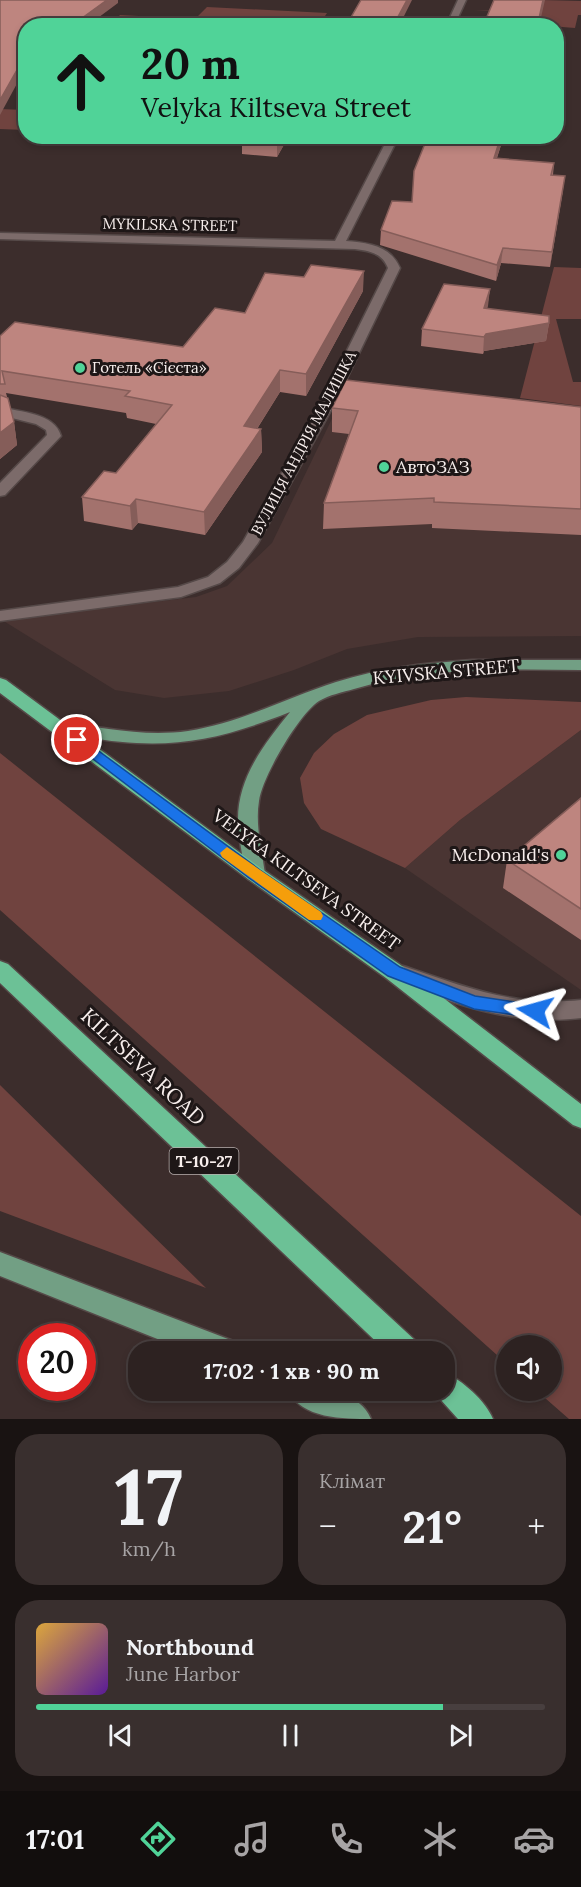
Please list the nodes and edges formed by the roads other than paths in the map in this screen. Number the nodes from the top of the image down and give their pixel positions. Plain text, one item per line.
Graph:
1 (462, 0) edge
2 (454, 18) edge
3 (389, 144) edge
4 (0, 236) edge
5 (339, 244) junction
6 (0, 411) edge
7 (0, 492) edge
8 (0, 616) edge
9 (581, 665) edge
10 (0, 684) edge
11 (313, 696) junction
12 (60, 727) junction
13 (255, 874) junction
14 (0, 970) edge
15 (394, 972) junction
16 (581, 1009) edge
17 (581, 1118) edge
18 (0, 1264) edge
19 (198, 1341) edge
20 (395, 1341) edge
21 (455, 1396) edge
22 (323, 1401) edge
23 (357, 1419) edge
24 (480, 1419) edge

1 - 2 street
3 - 5 street
4 - 5 street, MYKILSKA STREET
5 - 8 street, ВУЛИЦЯ АНДРІЯ МАЛИШКА
6 - 7 street
9 - 11 main road, KYIVSKA STREET
10 - 12 highway, VELYKA KILTSEVA STREET
11 - 12 main road, KYIVSKA STREET
11 - 13 main road
12 - 13 highway, VELYKA KILTSEVA STREET
13 - 15 highway, VELYKA KILTSEVA STREET
14 - 20 highway, KILTSEVA ROAD / Т-10-27
15 - 16 street
15 - 17 highway, VELYKA KILTSEVA STREET
18 - 19 main road
21 - 24 highway
22 - 23 main road

